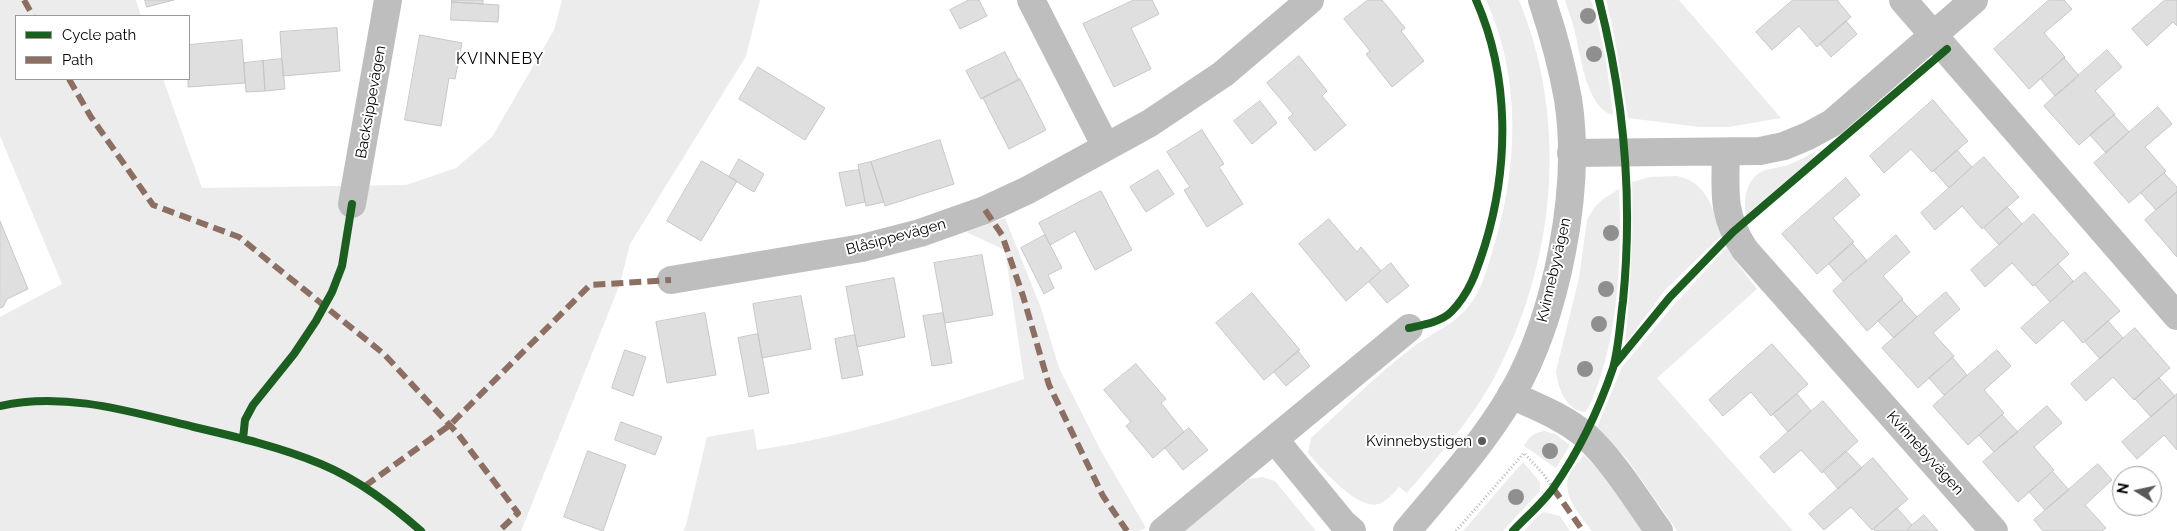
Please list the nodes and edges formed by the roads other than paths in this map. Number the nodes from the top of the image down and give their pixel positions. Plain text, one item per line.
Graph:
1 (388, 0) edge
2 (1032, 0) edge
3 (1310, 0) edge
4 (1542, 0) edge
5 (1903, 0) edge
6 (1974, 0) edge
7 (1935, 35) junction
8 (1106, 147) junction
9 (1571, 153) junction
10 (1726, 153) junction
11 (352, 204) dead end
12 (671, 280) dead end
13 (2177, 316) edge
14 (1409, 328) dead end
15 (1511, 395) junction
16 (1275, 440) junction
17 (1163, 531) edge
18 (1352, 531) edge
19 (1407, 531) edge
20 (1659, 531) edge
21 (1994, 531) edge

1 - 11 street, Backsippevägen
2 - 8 street
3 - 8 street, Blåsippevägen
4 - 9 street, Kvinnebyvägen
5 - 7 street
6 - 7 street
7 - 10 street
7 - 13 street
8 - 12 street, Blåsippevägen
9 - 10 street
9 - 15 street, Kvinnebyvägen
10 - 21 street, Kvinnebyvägen
14 - 16 street
15 - 19 street, Kvinnebyvägen
15 - 20 street
16 - 17 street
16 - 18 street

